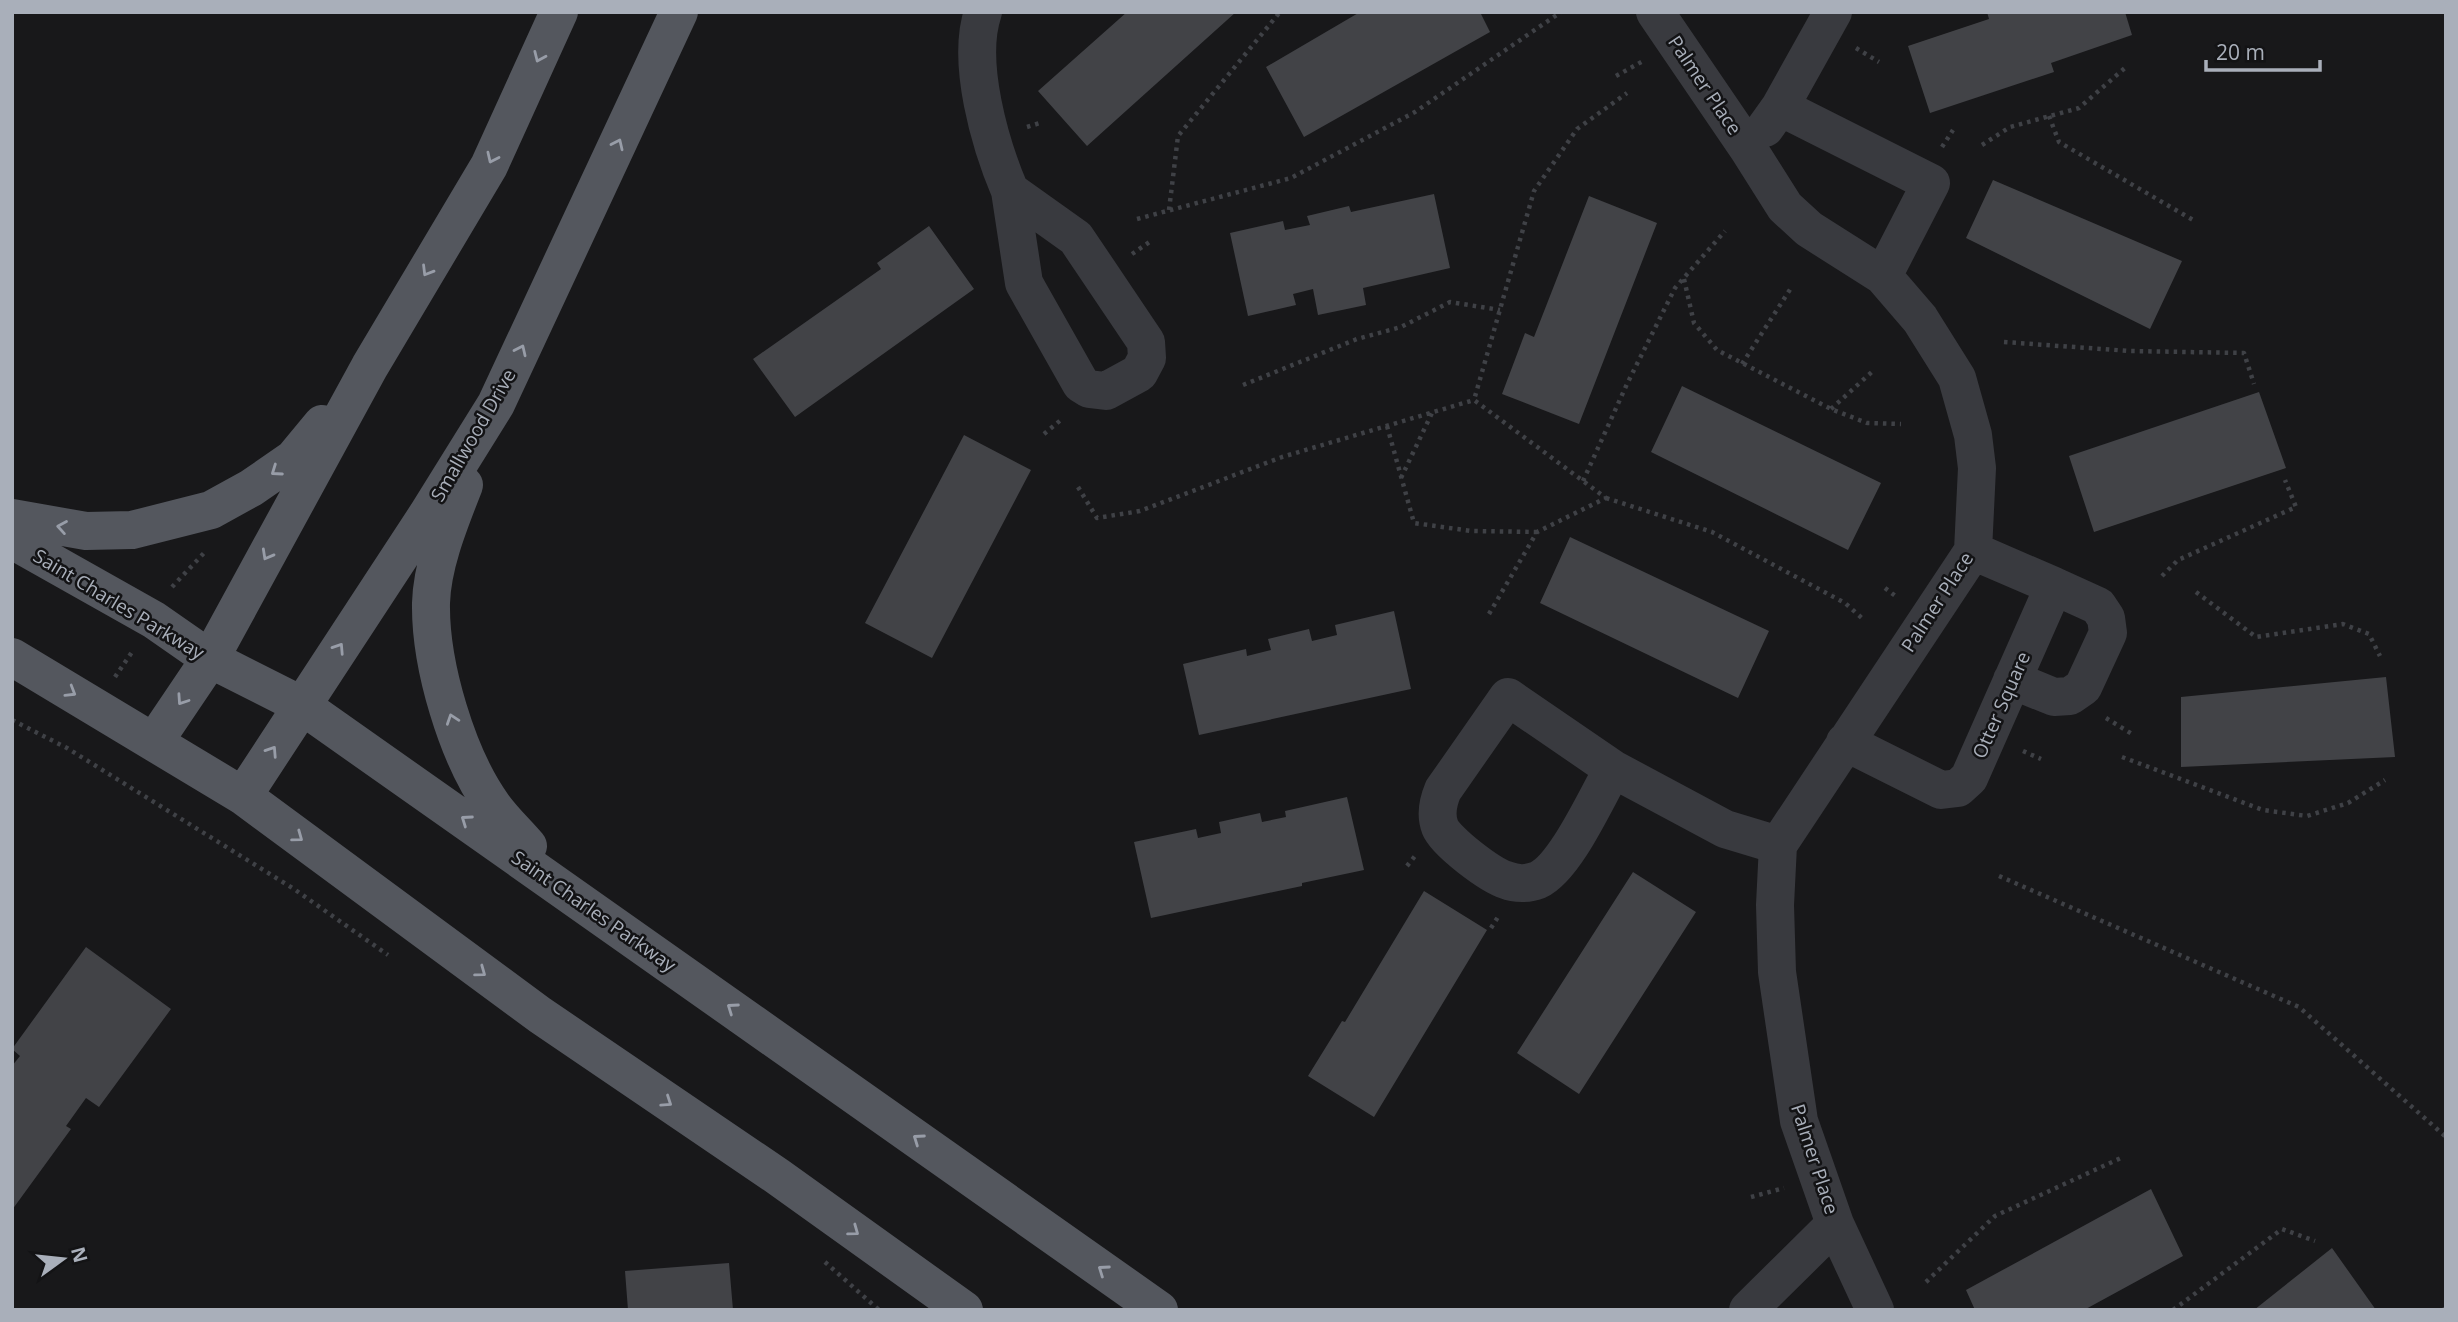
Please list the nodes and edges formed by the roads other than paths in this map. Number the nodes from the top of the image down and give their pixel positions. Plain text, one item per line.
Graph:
1 (559, 12) edge
2 (679, 12) edge
3 (982, 12) edge
4 (1655, 12) edge
5 (1833, 12) edge
6 (1780, 107) junction
7 (1749, 150) junction
8 (1010, 191) junction
9 (1883, 276) junction
10 (370, 366) junction
11 (496, 404) junction
12 (12, 518) edge
13 (12, 540) edge
14 (1973, 551) junction
15 (2054, 586) junction
16 (12, 657) edge
17 (210, 659) junction
18 (2012, 680) junction
19 (302, 705) junction
20 (154, 742) junction
21 (1845, 742) junction
22 (1613, 769) junction
23 (243, 796) junction
24 (1778, 845) junction
25 (572, 895) junction
26 (1835, 1224) junction
27 (964, 1310) edge
28 (1159, 1310) edge
29 (1748, 1310) edge
30 (1875, 1310) edge

1 -> 10 main road
11 -> 2 main road, Smallwood Drive
3 - 8 street
4 - 7 street, Palmer Place
5 - 6 street
6 - 7 street
6 - 9 street
7 - 9 street, Palmer Place
8 - 8 street
9 - 14 street, Palmer Place
10 -> 12 main road
10 -> 17 main road
19 -> 11 main road, Smallwood Drive
25 -> 11 main road
13 - 17 main road, Saint Charles Parkway
14 - 15 street
14 - 21 street, Palmer Place
15 - 18 street, Otter Square
15 - 18 street
16 -> 20 main road
17 - 19 main road, Saint Charles Parkway
17 -> 20 main road
18 - 21 street, Otter Square
23 -> 19 main road, Smallwood Drive
25 -> 19 main road, Saint Charles Parkway
20 - 23 main road
21 - 24 street, Palmer Place
22 - 22 street
22 - 24 street
23 -> 27 main road
24 - 26 street, Palmer Place
28 -> 25 main road, Saint Charles Parkway
26 - 29 street
26 - 30 street, Palmer Place

